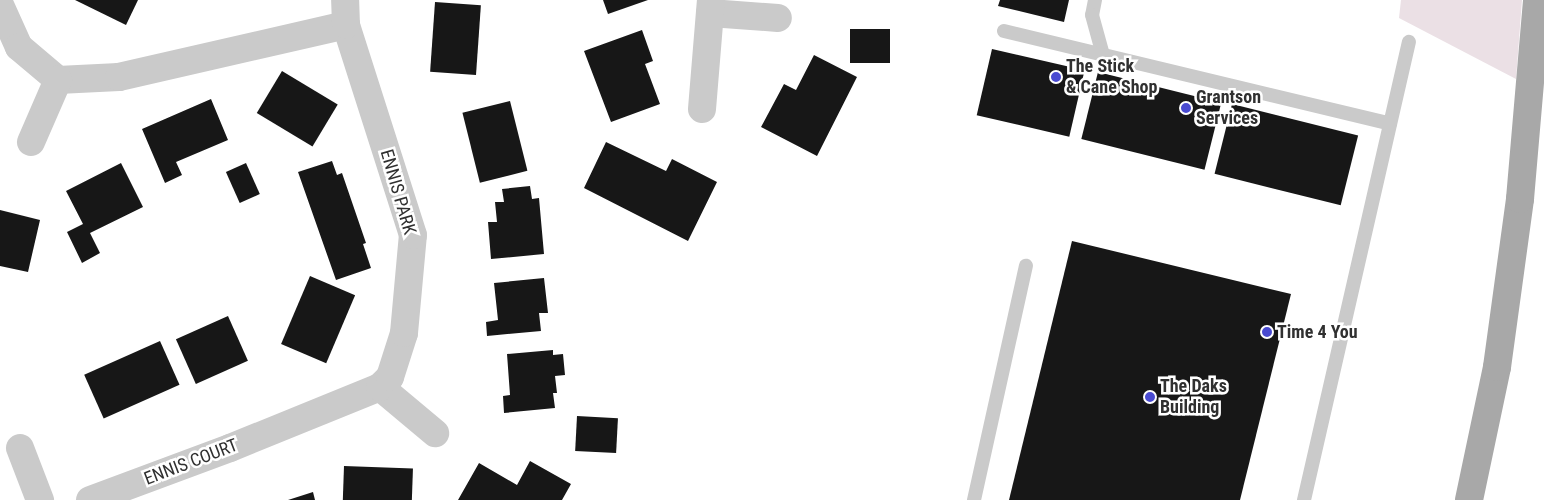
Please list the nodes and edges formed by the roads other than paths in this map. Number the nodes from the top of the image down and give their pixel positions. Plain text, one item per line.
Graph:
1 (1095, 0) edge
2 (0, 5) edge
3 (1539, 5) edge
4 (711, 6) edge
5 (346, 13) edge
6 (778, 18) dead end
7 (1004, 31) dead end
8 (1409, 42) dead end
9 (1103, 55) junction
10 (58, 80) junction
11 (702, 109) dead end
12 (1390, 124) junction
13 (31, 142) dead end
14 (1026, 266) dead end
15 (380, 387) junction
16 (435, 433) dead end
17 (20, 448) dead end
18 (40, 500) edge
19 (90, 500) edge
20 (974, 500) edge
21 (1304, 500) edge
22 (1469, 500) edge

1 - 9 lane
2 - 10 street
3 - 22 main road
4 - 6 street
4 - 11 street
5 - 10 street, ENNIS PARK
5 - 15 street, ENNIS PARK
7 - 9 lane
8 - 12 lane
9 - 12 lane
10 - 13 street
12 - 21 lane
14 - 20 lane
15 - 16 street
15 - 19 street, ENNIS COURT
17 - 18 street

